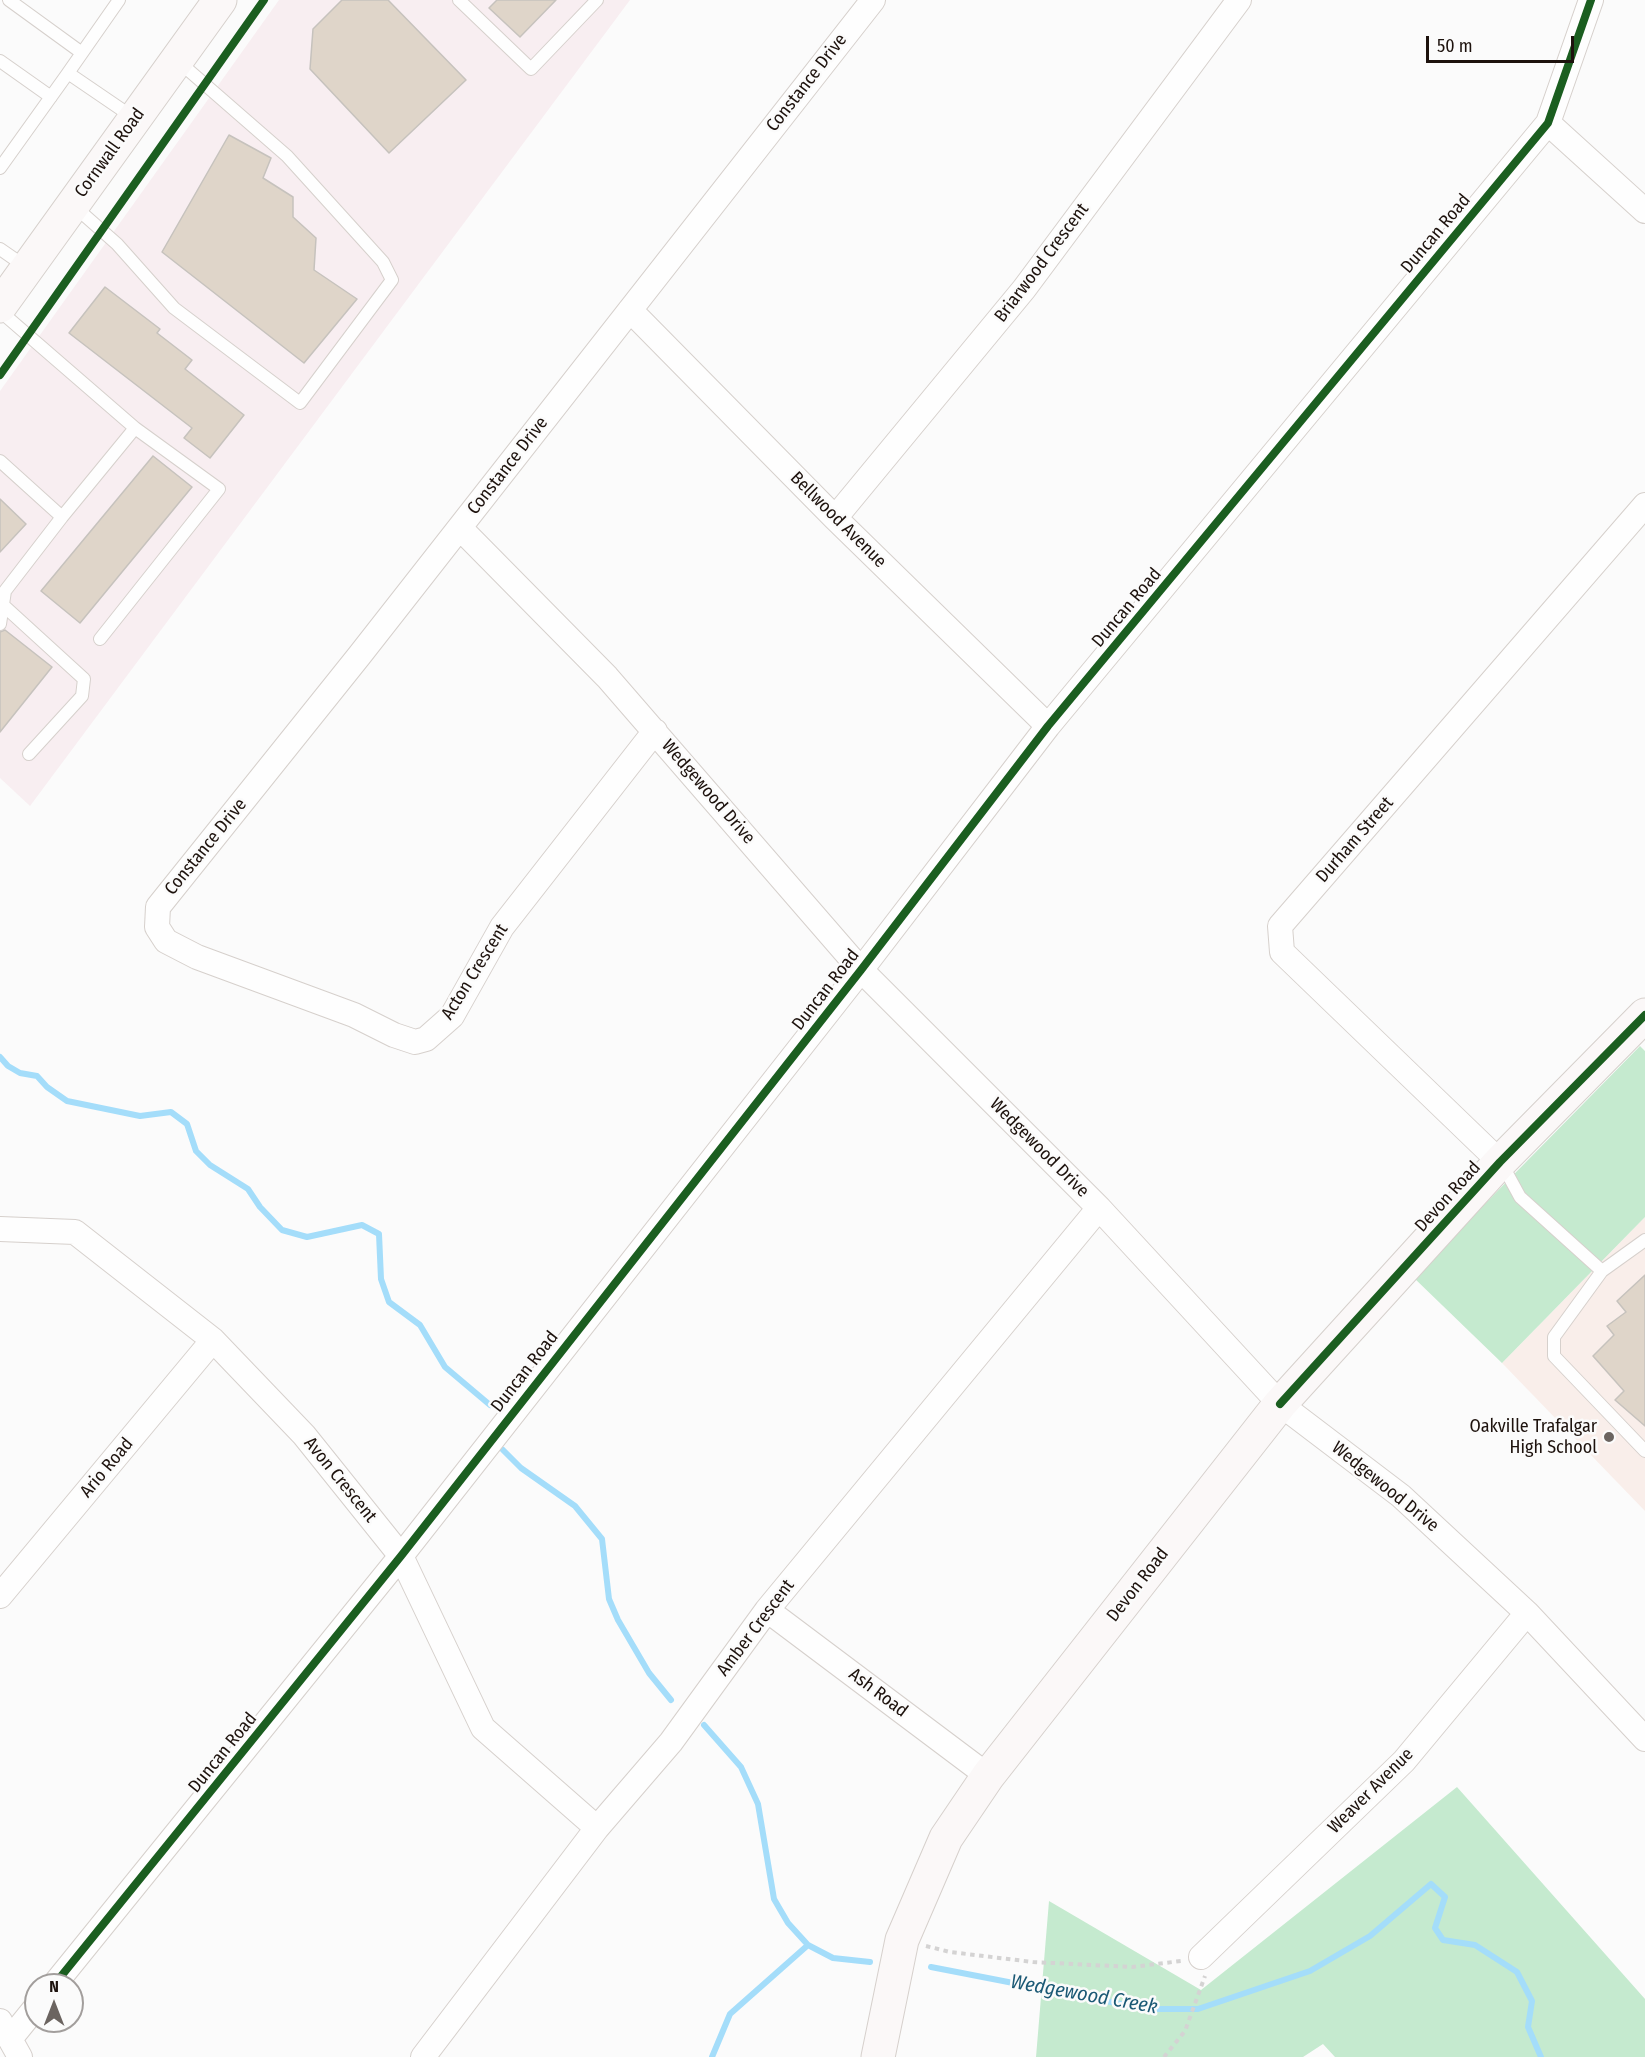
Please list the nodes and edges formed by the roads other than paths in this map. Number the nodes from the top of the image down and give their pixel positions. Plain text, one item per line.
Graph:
1 (9, 0) edge
2 (119, 0) edge
3 (220, 0) edge
4 (459, 0) edge
5 (597, 0) edge
6 (873, 0) edge
7 (1239, 0) edge
8 (1591, 0) edge
9 (82, 52) junction
10 (177, 60) junction
11 (0, 61) edge
12 (68, 73) junction
13 (51, 97) junction
14 (135, 119) junction
15 (1548, 123) junction
16 (0, 168) edge
17 (73, 205) junction
18 (1645, 211) edge
19 (0, 249) edge
20 (27, 268) junction
21 (0, 308) edge
22 (630, 310) junction
23 (135, 428) junction
24 (0, 461) edge
25 (1645, 505) edge
26 (62, 517) junction
27 (835, 518) junction
28 (460, 528) junction
29 (4, 606) junction
30 (0, 624) edge
31 (100, 639) dead end
32 (1048, 726) junction
33 (655, 731) junction
34 (29, 754) dead end
35 (161, 934) joint
36 (861, 970) junction
37 (1645, 1015) edge
38 (1500, 1162) junction
39 (1099, 1208) junction
40 (0, 1229) edge
41 (1645, 1240) edge
42 (1602, 1271) junction
43 (213, 1340) junction
44 (1280, 1404) junction
45 (1645, 1451) edge
46 (402, 1556) junction
47 (0, 1596) edge
48 (767, 1610) junction
49 (1527, 1612) junction
50 (1645, 1739) edge
51 (988, 1776) junction
52 (597, 1828) junction
53 (1203, 1967) road end
54 (64, 1973) edge
55 (24, 2022) edge
56 (10, 2039) edge
57 (423, 2057) edge
58 (878, 2057) edge

1 - 9 lane
2 - 9 lane
3 - 10 street, Cornwall Road
4 - 5 lane
6 - 22 street, Constance Drive
7 - 27 street, Briarwood Crescent
8 - 15 street, Duncan Road
9 - 12 lane
10 - 14 street, Cornwall Road
10 - 17 lane
11 - 13 lane
12 - 13 lane
12 - 14 lane
13 - 16 lane
14 - 17 street, Cornwall Road
15 - 18 street
15 - 32 street, Duncan Road
17 - 20 street, Cornwall Road
19 - 20 lane
20 - 21 street, Cornwall Road
21 - 23 lane
22 - 27 street, Bellwood Avenue
22 - 28 street, Constance Drive
23 - 26 lane
23 - 31 lane
24 - 26 lane
25 - 38 street, Durham Street
26 - 29 lane
27 - 32 street, Bellwood Avenue
28 - 33 street, Wedgewood Drive
28 - 35 street, Constance Drive
29 - 30 lane
29 - 34 lane
32 - 36 street, Duncan Road
33 - 35 street, Acton Crescent
33 - 36 street, Wedgewood Drive
36 - 39 street, Wedgewood Drive
36 - 46 street, Duncan Road
37 - 38 street, Devon Road
38 - 42 lane
38 - 44 street, Devon Road
39 - 44 street, Wedgewood Drive
39 - 48 street, Amber Crescent
40 - 43 street, Avon Crescent
41 - 42 lane
42 - 45 lane
43 - 46 street, Avon Crescent
43 - 47 street, Ario Road
44 - 49 street, Wedgewood Drive
44 - 51 street, Devon Road
46 - 52 street, Avon Crescent
46 - 54 street, Duncan Road
48 - 51 street, Ash Road
48 - 52 street, Amber Crescent
49 - 50 street, Wedgewood Drive
49 - 53 street, Weaver Avenue
51 - 58 street, Devon Road
52 - 57 street, Amber Crescent
55 - 56 street

